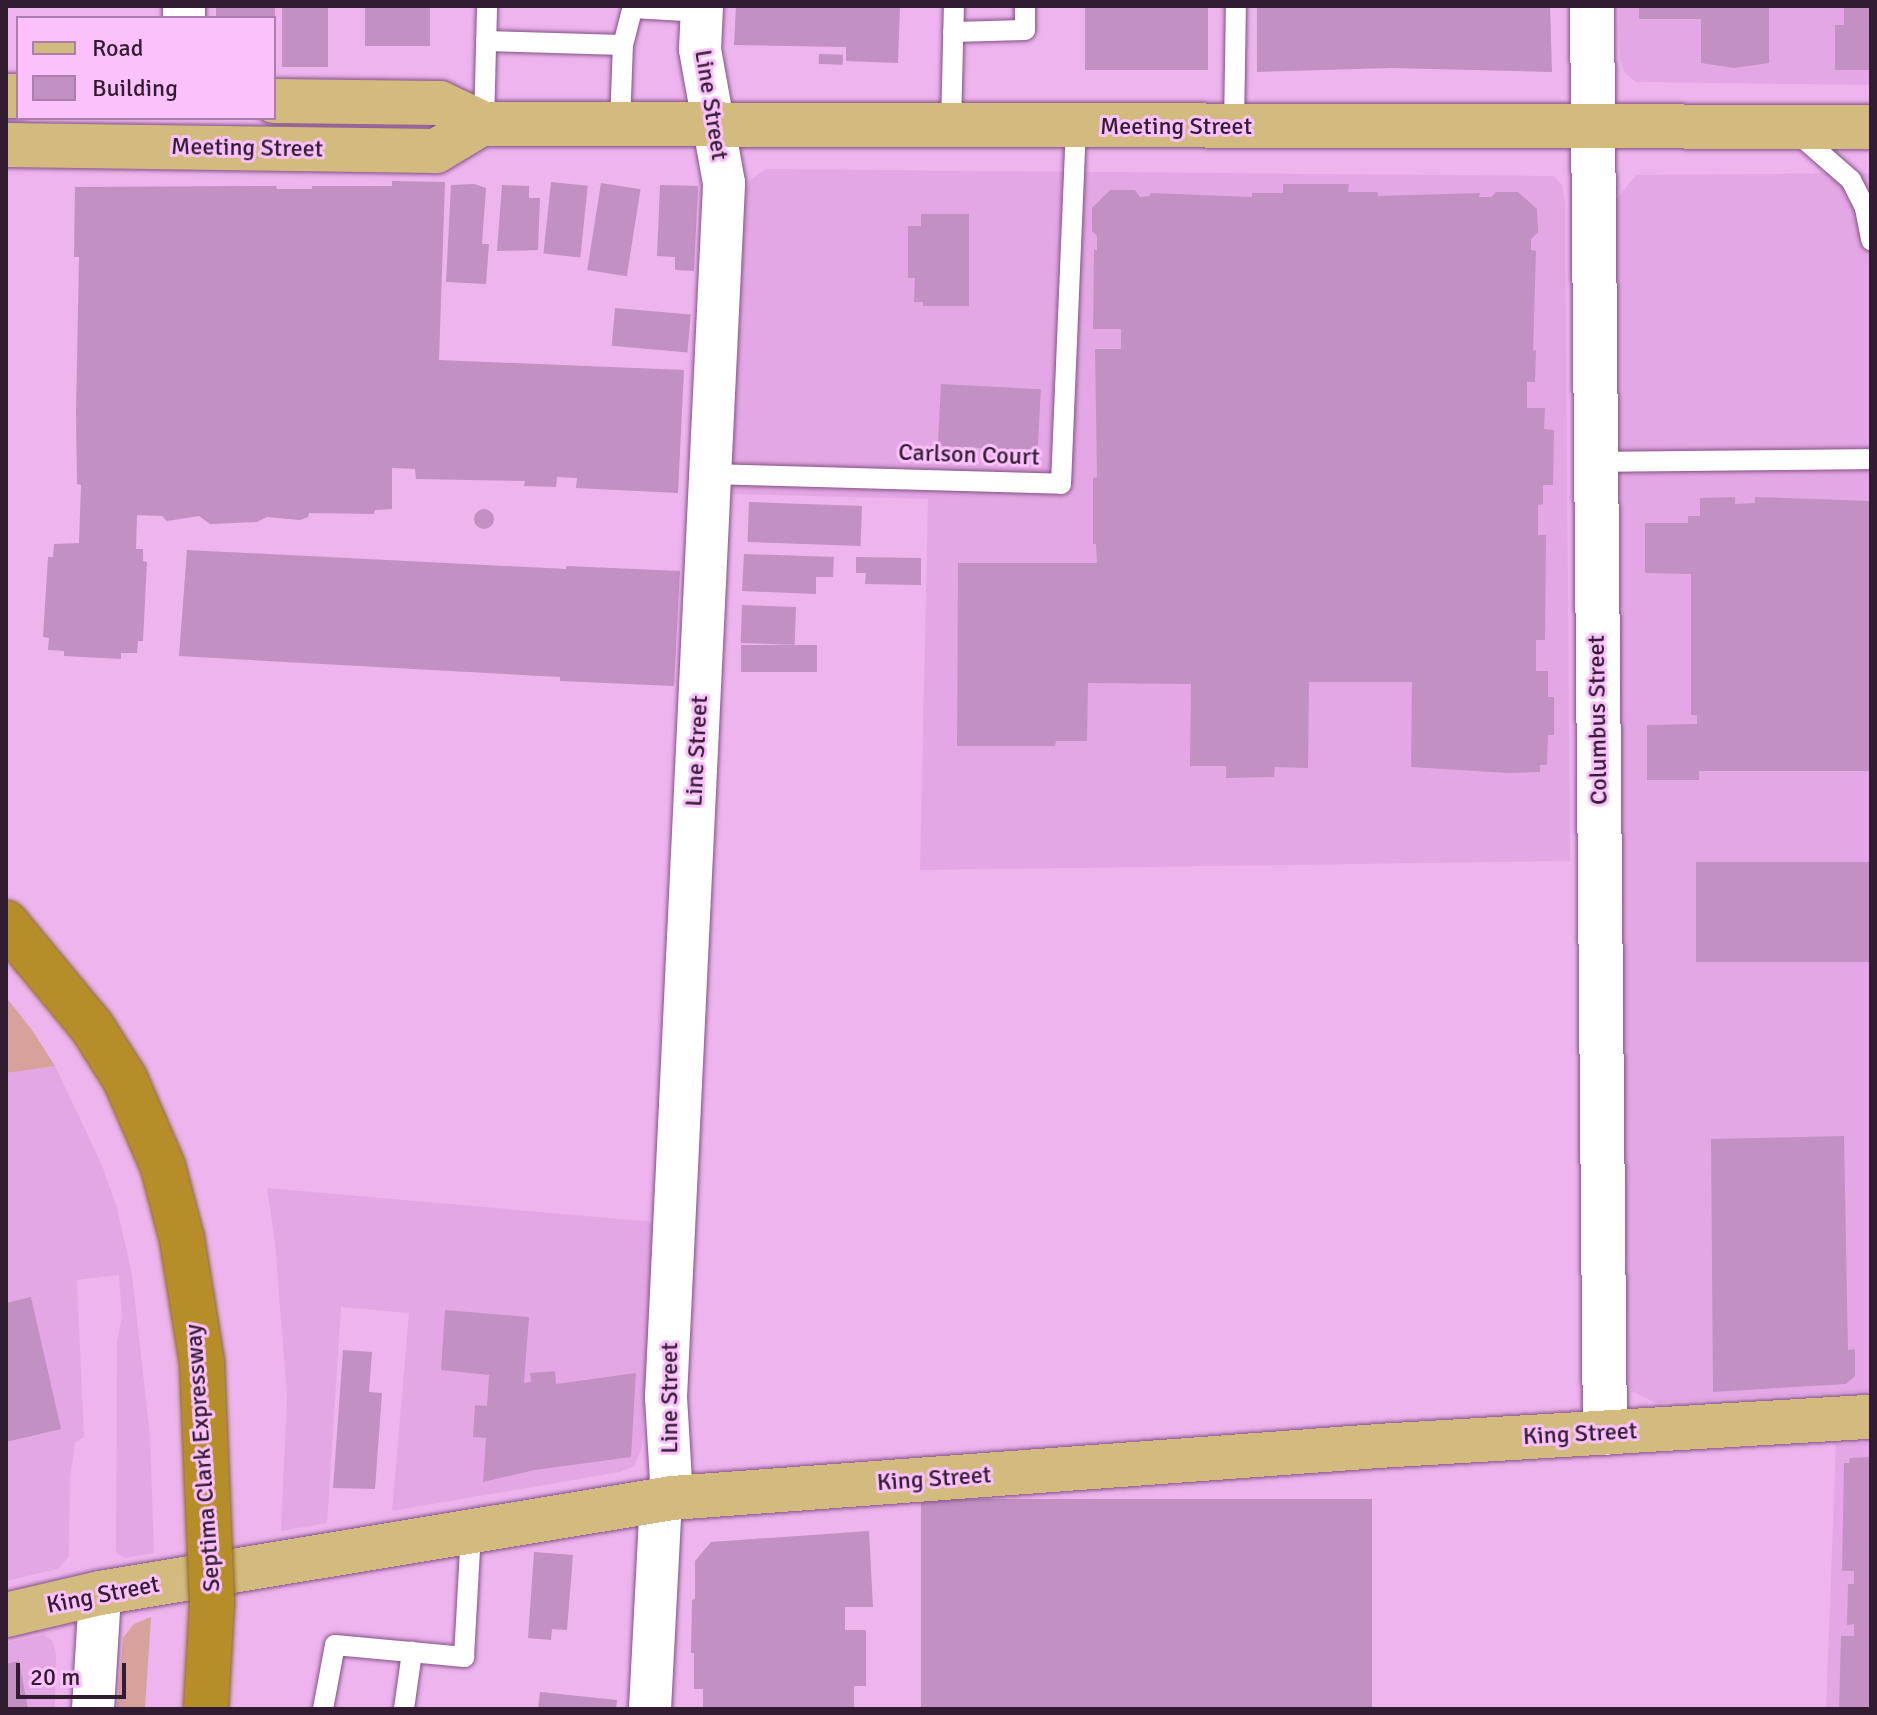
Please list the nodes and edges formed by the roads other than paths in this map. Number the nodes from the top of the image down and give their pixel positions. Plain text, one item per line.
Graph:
1 (954, 6) edge
2 (1025, 6) edge
3 (1236, 6) edge
4 (1592, 6) edge
5 (633, 7) edge
6 (702, 9) edge
7 (492, 10) edge
8 (953, 32) junction
9 (486, 41) junction
10 (623, 45) junction
11 (276, 101) edge
12 (483, 124) junction
13 (620, 125) junction
14 (715, 126) junction
15 (951, 126) junction
16 (1076, 127) junction
17 (1234, 127) junction
18 (1790, 127) junction
19 (1871, 127) edge
20 (1592, 129) junction
21 (6, 145) edge
22 (1871, 240) edge
23 (1871, 459) edge
24 (1596, 462) junction
25 (710, 474) junction
26 (6, 923) edge
27 (1871, 1417) edge
28 (1605, 1433) junction
29 (667, 1499) junction
30 (471, 1532) junction
31 (100, 1593) junction
32 (6, 1615) edge
33 (412, 1652) junction
34 (93, 1709) edge
35 (206, 1709) edge
36 (323, 1709) edge
37 (404, 1709) edge
38 (650, 1709) edge

1 - 8 lane
2 - 8 lane
3 - 17 lane
4 - 20 street, Columbus Street
5 - 6 lane
5 - 10 lane
6 - 14 street, Line Street
7 - 9 lane
8 - 15 lane
9 - 10 lane
9 - 12 lane
10 - 13 lane
11 - 12 main road, Meeting Street
12 - 13 main road, Meeting Street
12 - 21 main road, Meeting Street
13 - 14 main road, Meeting Street
14 - 15 main road, Meeting Street
14 - 25 street, Line Street
15 - 16 main road, Meeting Street
16 - 17 main road, Meeting Street
16 - 25 lane, Carlson Court
17 - 20 main road, Meeting Street
18 - 19 main road, Meeting Street
18 - 20 main road, Meeting Street
18 - 22 lane
20 - 24 street, Columbus Street
23 - 24 lane
24 - 28 street, Columbus Street
25 - 29 street, Line Street
26 - 35 highway, Septima Clark Expressway, bridge
27 - 28 main road, King Street
28 - 29 main road, King Street
29 - 30 main road, King Street
29 - 38 street, Line Street
30 - 31 main road, King Street
30 - 33 lane
31 - 32 main road, King Street
31 - 34 street
33 - 36 lane
33 - 37 lane

